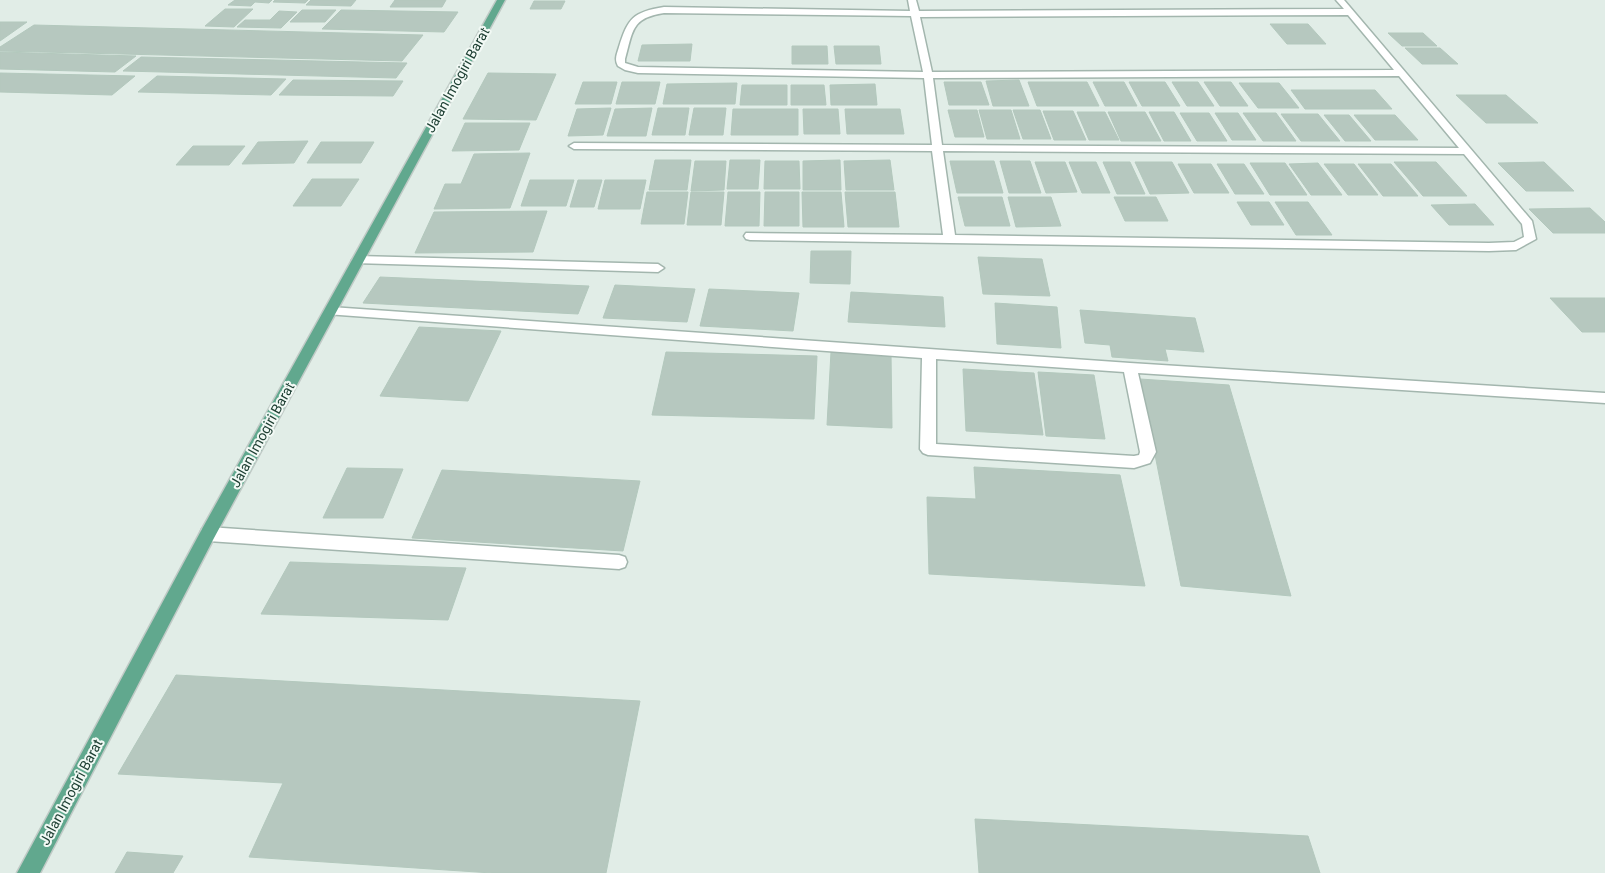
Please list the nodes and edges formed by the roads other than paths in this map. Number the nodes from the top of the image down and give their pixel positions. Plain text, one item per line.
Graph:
1 (501, 0) edge
2 (912, 0) edge
3 (1340, 0) edge
4 (1351, 12) junction
5 (915, 14) junction
6 (1402, 73) junction
7 (928, 75) junction
8 (574, 146) dead end
9 (937, 148) junction
10 (1468, 151) junction
11 (750, 236) dead end
12 (949, 238) junction
13 (358, 260) junction
14 (658, 268) dead end
15 (331, 311) junction
16 (929, 353) junction
17 (1130, 368) junction
18 (1605, 398) edge
19 (208, 534) junction
20 (619, 562) dead end
21 (28, 873) edge

1 - 13 main road, Jalan Imogiri Barat
2 - 5 street
3 - 4 street
4 - 5 street
4 - 6 street
5 - 7 street
5 - 7 street
6 - 7 street
6 - 10 street
7 - 9 street
8 - 9 street
9 - 10 street
9 - 12 street
10 - 12 street
11 - 12 street
13 - 14 street
13 - 15 main road, Jalan Imogiri Barat
15 - 16 street
15 - 19 main road, Jalan Imogiri Barat
16 - 17 street
16 - 17 street
17 - 18 street
19 - 20 street
19 - 21 main road, Jalan Imogiri Barat

